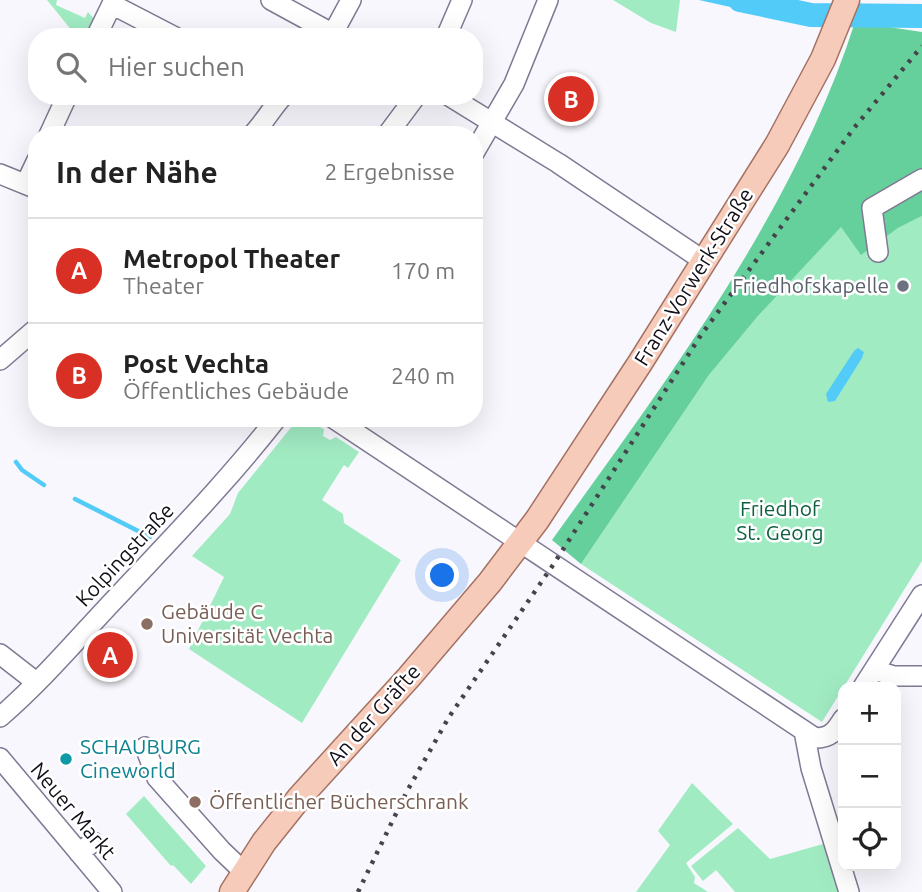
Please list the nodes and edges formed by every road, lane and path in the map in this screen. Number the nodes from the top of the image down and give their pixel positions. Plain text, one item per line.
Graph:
1 (271, 0) edge
2 (351, 0) edge
3 (462, 0) edge
4 (548, 0) edge
5 (847, 0) edge
6 (112, 4) edge
7 (100, 28) edge
8 (158, 28) edge
9 (320, 28) edge
10 (338, 28) edge
11 (450, 28) edge
12 (63, 105) edge
13 (269, 105) edge
14 (409, 105) edge
15 (464, 105) edge
16 (493, 122) junction
17 (53, 126) edge
18 (261, 126) edge
19 (394, 126) edge
20 (483, 138) edge
21 (0, 174) edge
22 (922, 179) edge
23 (28, 185) edge
24 (878, 253) dead end
25 (704, 261) junction
26 (28, 336) edge
27 (0, 360) edge
28 (270, 427) edge
29 (347, 427) edge
30 (521, 542) junction
31 (922, 595) edge
32 (0, 654) edge
33 (874, 670) junction
34 (922, 676) edge
35 (36, 682) junction
36 (866, 682) edge
37 (0, 717) edge
38 (838, 727) edge
39 (804, 731) junction
40 (145, 747) dead end
41 (0, 758) edge
42 (238, 882) edge
43 (112, 892) edge
44 (849, 892) edge

1 - 9 street
2 - 10 street
3 - 11 street
4 - 16 street
5 - 25 main road, Franz-Vorwerk-Straße
6 - 7 street
6 - 8 street
12 - 17 street
13 - 18 street
14 - 19 street
15 - 16 street
16 - 20 street
16 - 25 street
21 - 23 street
22 - 24 street
25 - 30 main road, Franz-Vorwerk-Straße
26 - 27 street
28 - 35 street, Kolpingstraße
29 - 30 street
30 - 39 street
30 - 42 main road, An der Gräfte
31 - 33 street
32 - 35 street
33 - 34 street
33 - 36 street
35 - 37 street, Kolpingstraße
38 - 39 street
39 - 44 street
40 - 42 street
41 - 43 street, Neuer Markt

